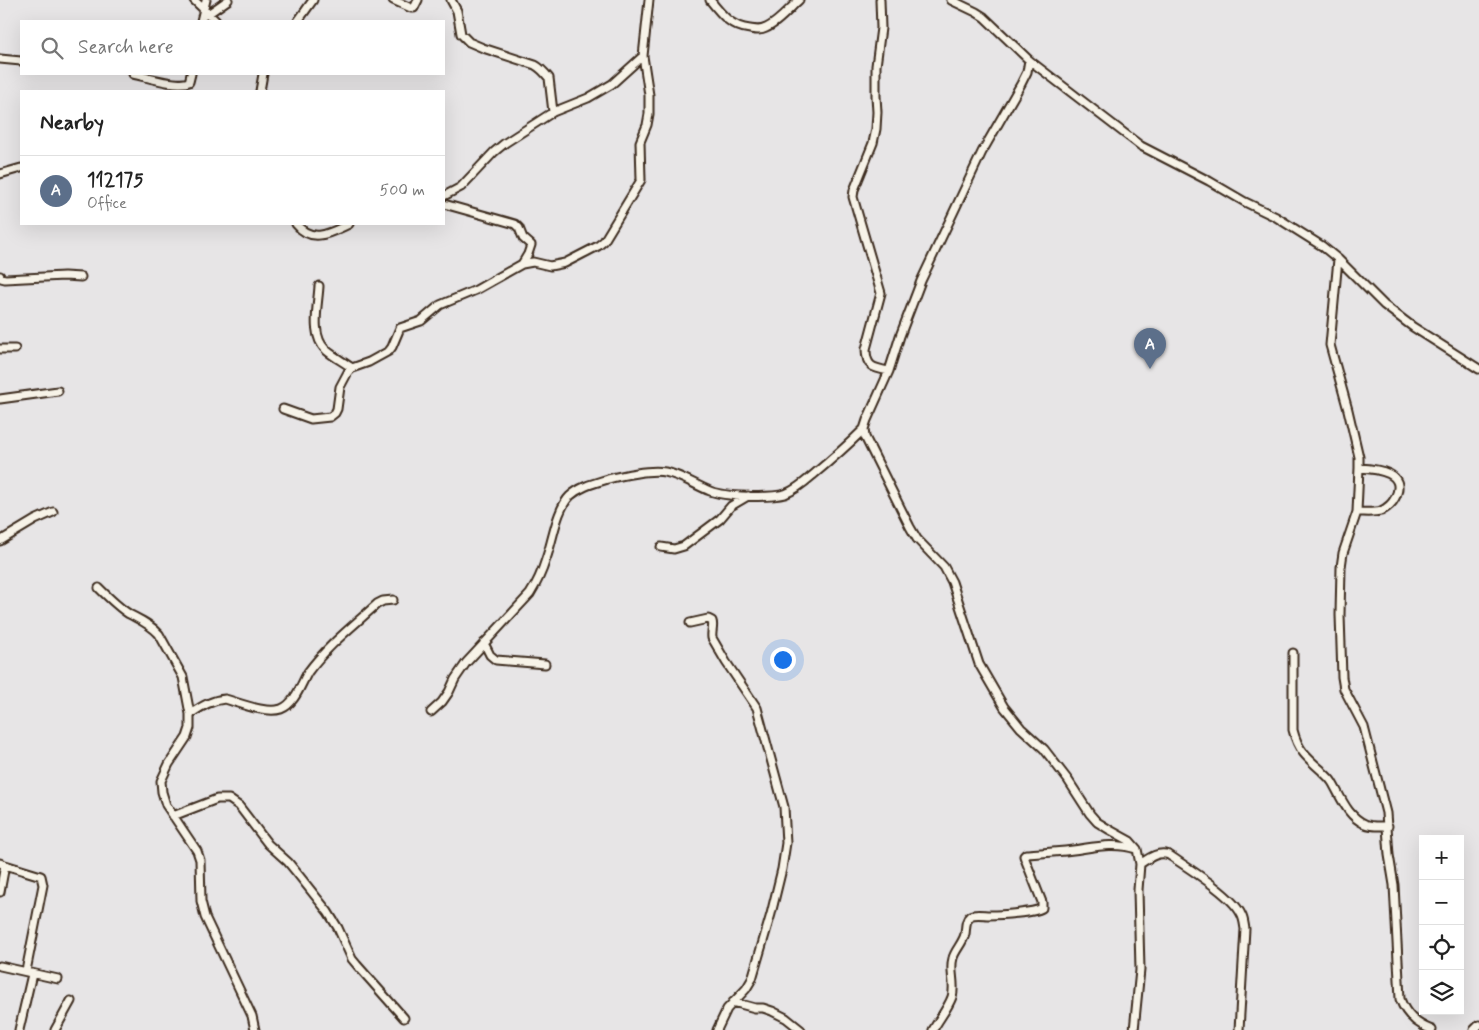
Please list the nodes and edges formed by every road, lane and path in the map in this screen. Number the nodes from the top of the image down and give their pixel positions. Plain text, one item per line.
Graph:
1 (194, 0) edge
2 (206, 0) edge
3 (228, 0) edge
4 (313, 0) edge
5 (393, 0) edge
6 (418, 0) edge
7 (451, 0) edge
8 (649, 0) edge
9 (710, 0) edge
10 (799, 0) edge
11 (880, 0) edge
12 (951, 0) edge
13 (204, 15) edge
14 (299, 20) edge
15 (643, 56) junction
16 (0, 59) edge
17 (1029, 60) junction
18 (20, 61) edge
19 (138, 75) edge
20 (191, 75) edge
21 (263, 75) edge
22 (260, 90) edge
23 (553, 112) junction
24 (20, 168) edge
25 (0, 174) edge
26 (445, 195) edge
27 (445, 204) edge
28 (297, 225) edge
29 (347, 225) edge
30 (1338, 259) junction
31 (522, 264) junction
32 (0, 276) edge
33 (81, 277) dead end
34 (320, 286) dead end
35 (15, 348) dead end
36 (0, 349) edge
37 (352, 368) junction
38 (1479, 369) edge
39 (889, 371) junction
40 (58, 391) dead end
41 (0, 398) edge
42 (283, 409) dead end
43 (864, 429) junction
44 (1359, 468) junction
45 (748, 496) junction
46 (53, 512) dead end
47 (1358, 512) junction
48 (0, 541) edge
49 (662, 548) dead end
50 (99, 588) dead end
51 (394, 600) dead end
52 (690, 623) dead end
53 (484, 643) junction
54 (1292, 653) dead end
55 (545, 664) dead end
56 (430, 712) dead end
57 (190, 714) junction
58 (173, 816) junction
59 (1388, 826) junction
60 (1137, 849) junction
61 (3, 864) edge
62 (1140, 864) junction
63 (0, 892) edge
64 (0, 966) edge
65 (29, 972) junction
66 (58, 979) dead end
67 (71, 1001) dead end
68 (733, 1002) junction
69 (404, 1018) dead end
70 (1479, 1025) edge
71 (19, 1030) edge
72 (55, 1030) edge
73 (255, 1030) edge
74 (717, 1030) edge
75 (801, 1030) edge
76 (932, 1030) edge
77 (1134, 1030) edge
78 (1239, 1030) edge
79 (1432, 1030) edge
80 (1474, 1030) edge

1 - 13 street
2 - 13 street
3 - 13 street
4 - 14 street
5 - 6 street
7 - 23 street
8 - 15 street
9 - 10 street
11 - 39 street
12 - 17 street
15 - 23 street
15 - 31 street
16 - 18 street
17 - 30 street
17 - 39 street
19 - 20 street
21 - 22 street
23 - 26 street
24 - 25 street
27 - 31 street
28 - 29 street
30 - 38 street
30 - 44 street
31 - 37 street
32 - 33 street
34 - 37 street
35 - 36 street
37 - 42 street
39 - 43 street
40 - 41 street
43 - 45 street
43 - 60 street
44 - 47 street
44 - 47 street
45 - 49 street
45 - 53 street
46 - 48 street
47 - 59 street
50 - 57 street
51 - 57 street
52 - 68 street
53 - 55 street
53 - 56 street
54 - 59 street
57 - 58 street
58 - 69 street
58 - 73 street
59 - 79 street
60 - 62 street
60 - 76 street
61 - 63 street
61 - 65 street
62 - 77 street
62 - 78 street
64 - 65 street
65 - 66 street
65 - 71 street
67 - 72 street
68 - 74 street
68 - 75 street
70 - 80 street

